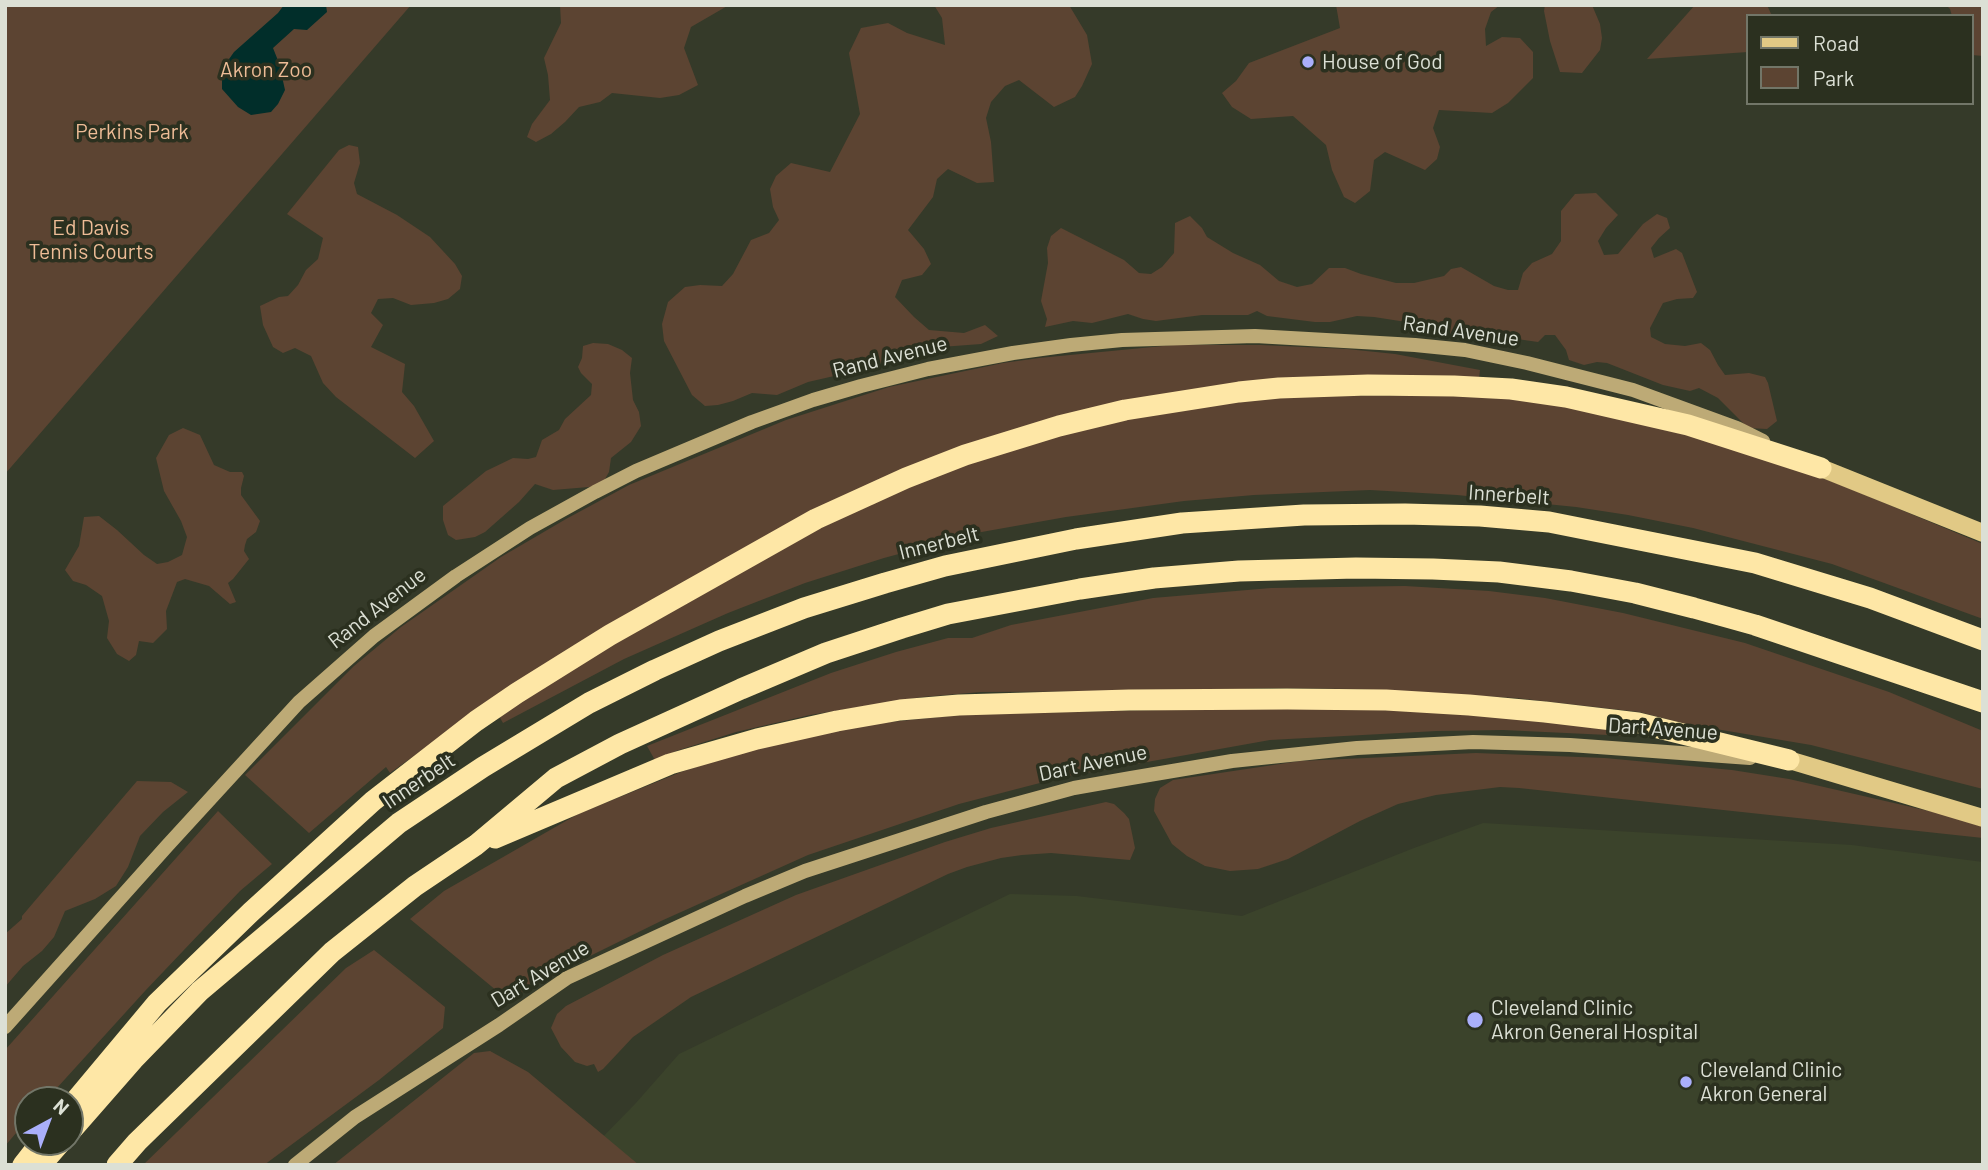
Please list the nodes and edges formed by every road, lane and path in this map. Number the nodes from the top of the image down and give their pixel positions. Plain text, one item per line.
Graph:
1 (1821, 468) junction
2 (1983, 533) edge
3 (1983, 640) edge
4 (1983, 702) edge
5 (1788, 760) junction
6 (1983, 818) edge
7 (477, 845) junction
8 (5, 1027) edge
9 (84, 1090) edge
10 (84, 1116) edge
11 (117, 1165) edge
12 (295, 1165) edge

1 - 2 main road, Rand Avenue
1 - 8 main road, Rand Avenue
1 - 9 highway
3 - 10 highway, Innerbelt
4 - 7 highway
5 - 6 main road, Dart Avenue
5 - 7 highway
5 - 12 main road, Dart Avenue
7 - 11 highway

